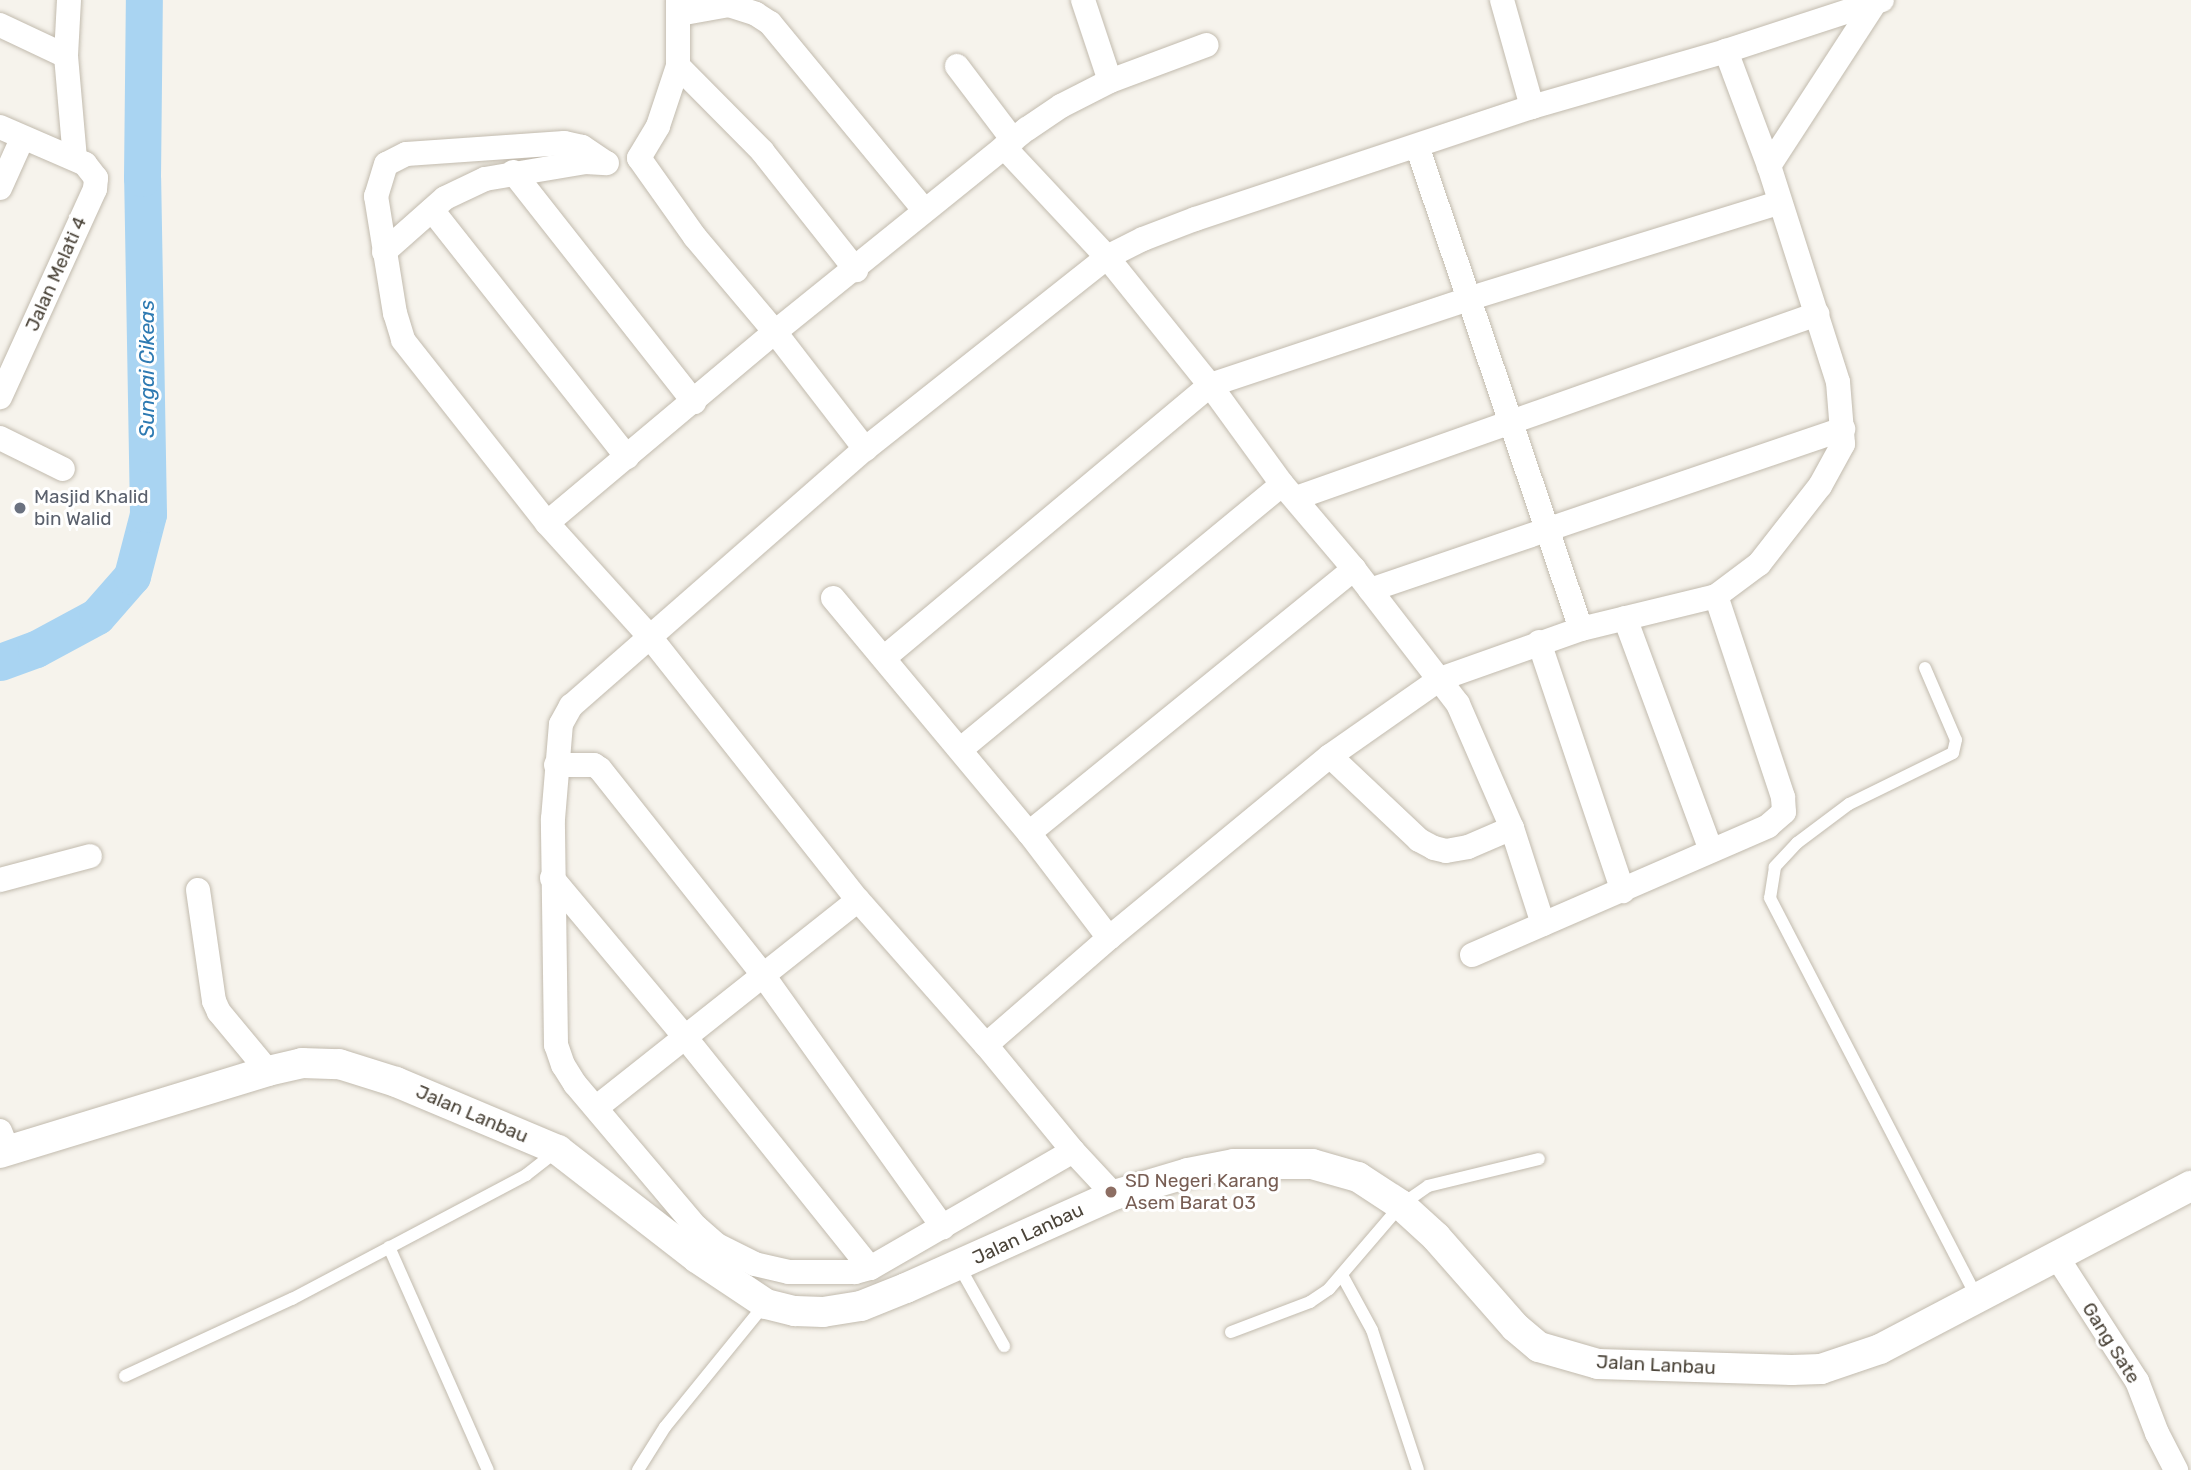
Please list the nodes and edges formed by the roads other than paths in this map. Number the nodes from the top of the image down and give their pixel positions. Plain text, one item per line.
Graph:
1 (69, 0) edge
2 (1083, 0) edge
3 (1502, 0) edge
4 (1879, 1) edge
5 (678, 7) edge
6 (0, 25) edge
7 (1207, 45) dead end
8 (1726, 51) junction
9 (65, 56) junction
10 (678, 66) junction
11 (957, 66) dead end
12 (1110, 81) junction
13 (1532, 107) junction
14 (11, 133) edge
15 (1008, 144) junction
16 (1417, 146) junction
17 (75, 158) junction
18 (639, 158) junction
19 (606, 163) junction
20 (1769, 166) junction
21 (513, 172) junction
22 (0, 188) edge
23 (1779, 203) junction
24 (432, 210) junction
25 (924, 210) junction
26 (384, 252) junction
27 (1107, 257) junction
28 (856, 270) junction
29 (1468, 299) junction
30 (1817, 314) junction
31 (775, 332) junction
32 (1210, 385) junction
33 (0, 397) edge
34 (694, 402) junction
35 (1512, 423) junction
36 (1843, 429) junction
37 (0, 438) edge
38 (865, 449) junction
39 (627, 457) junction
40 (63, 469) dead end
41 (1289, 491) junction
42 (547, 523) junction
43 (1546, 527) junction
44 (1354, 569) junction
45 (1370, 590) junction
46 (1716, 596) junction
47 (833, 598) dead end
48 (1625, 618) junction
49 (1581, 629) junction
50 (650, 637) junction
51 (1539, 642) junction
52 (885, 657) junction
53 (1925, 668) dead end
54 (1440, 679) junction
55 (961, 749) junction
56 (1330, 756) junction
57 (556, 765) junction
58 (1512, 828) junction
59 (1029, 833) junction
60 (1711, 851) junction
61 (90, 856) dead end
62 (552, 878) junction
63 (0, 880) edge
64 (198, 890) dead end
65 (1623, 891) junction
66 (858, 900) junction
67 (1543, 924) junction
68 (1110, 937) junction
69 (1472, 955) dead end
70 (764, 975) junction
71 (685, 1037) junction
72 (986, 1045) junction
73 (268, 1071) junction
74 (597, 1107) junction
75 (3, 1145) edge
76 (558, 1150) junction
77 (1073, 1151) junction
78 (1539, 1158) dead end
79 (2191, 1185) edge
80 (1114, 1195) junction
81 (1401, 1205) junction
82 (943, 1227) junction
83 (388, 1247) junction
84 (2057, 1257) junction
85 (959, 1266) junction
86 (870, 1268) junction
87 (1343, 1276) junction
88 (1978, 1299) junction
89 (766, 1304) junction
90 (1231, 1332) dead end
91 (1004, 1346) dead end
92 (125, 1376) dead end
93 (488, 1470) edge
94 (638, 1470) edge
95 (1418, 1470) edge
96 (2176, 1470) edge

1 - 9 street
2 - 12 street
3 - 13 street
4 - 8 street
4 - 20 street
5 - 10 street
5 - 25 street
6 - 9 street
7 - 12 street
8 - 13 street
8 - 20 street
9 - 17 street
10 - 18 street
10 - 28 street
11 - 15 street
12 - 15 street
13 - 16 street
14 - 17 street
14 - 22 street
15 - 25 street
15 - 27 street
16 - 27 street
16 - 29 street
17 - 33 street, Jalan Melati 4
18 - 19 street
18 - 31 street
19 - 21 street
19 - 26 street
20 - 23 street
21 - 24 street
21 - 34 street
23 - 29 street
23 - 30 street
24 - 26 street
24 - 39 street
25 - 28 street
26 - 42 street
27 - 32 street
27 - 38 street
28 - 31 street
29 - 32 street
29 - 35 street
30 - 35 street
30 - 36 street
31 - 34 street
31 - 38 street
32 - 41 street
32 - 52 street
34 - 39 street
35 - 41 street
35 - 43 street
36 - 43 street
36 - 46 street
37 - 40 street
38 - 50 street
39 - 42 street
41 - 44 street
41 - 55 street
42 - 50 street
43 - 45 street
43 - 49 street
44 - 45 street
44 - 59 street
45 - 54 street
46 - 48 street
46 - 60 street
47 - 52 street
48 - 49 street
48 - 60 street
49 - 51 street
50 - 57 street
50 - 66 street
51 - 54 street
51 - 65 street
52 - 55 street
53 - 88 lane
54 - 56 street
54 - 58 street
55 - 59 street
56 - 58 street
56 - 68 street
57 - 62 street
57 - 70 street
58 - 67 street
59 - 68 street
60 - 65 street
61 - 63 street
62 - 71 street
62 - 74 street
64 - 73 street
65 - 67 street
66 - 70 street
66 - 72 street
67 - 69 street
68 - 72 street
70 - 71 street
70 - 82 street
71 - 74 street
71 - 86 street
72 - 77 street
73 - 75 street, Jalan Lanbau
73 - 76 street, Jalan Lanbau
74 - 86 street
76 - 83 lane
76 - 89 street, Jalan Lanbau
77 - 80 street
77 - 82 street
78 - 81 lane
79 - 84 street, Jalan Lanbau
80 - 81 street, Jalan Lanbau
80 - 85 street, Jalan Lanbau
81 - 87 lane
81 - 88 street, Jalan Lanbau
82 - 86 street
83 - 92 lane
83 - 93 lane
84 - 88 street, Jalan Lanbau
84 - 96 street, Gang Sate
85 - 89 street, Jalan Lanbau
85 - 91 lane
87 - 90 lane
87 - 95 lane
89 - 94 lane

